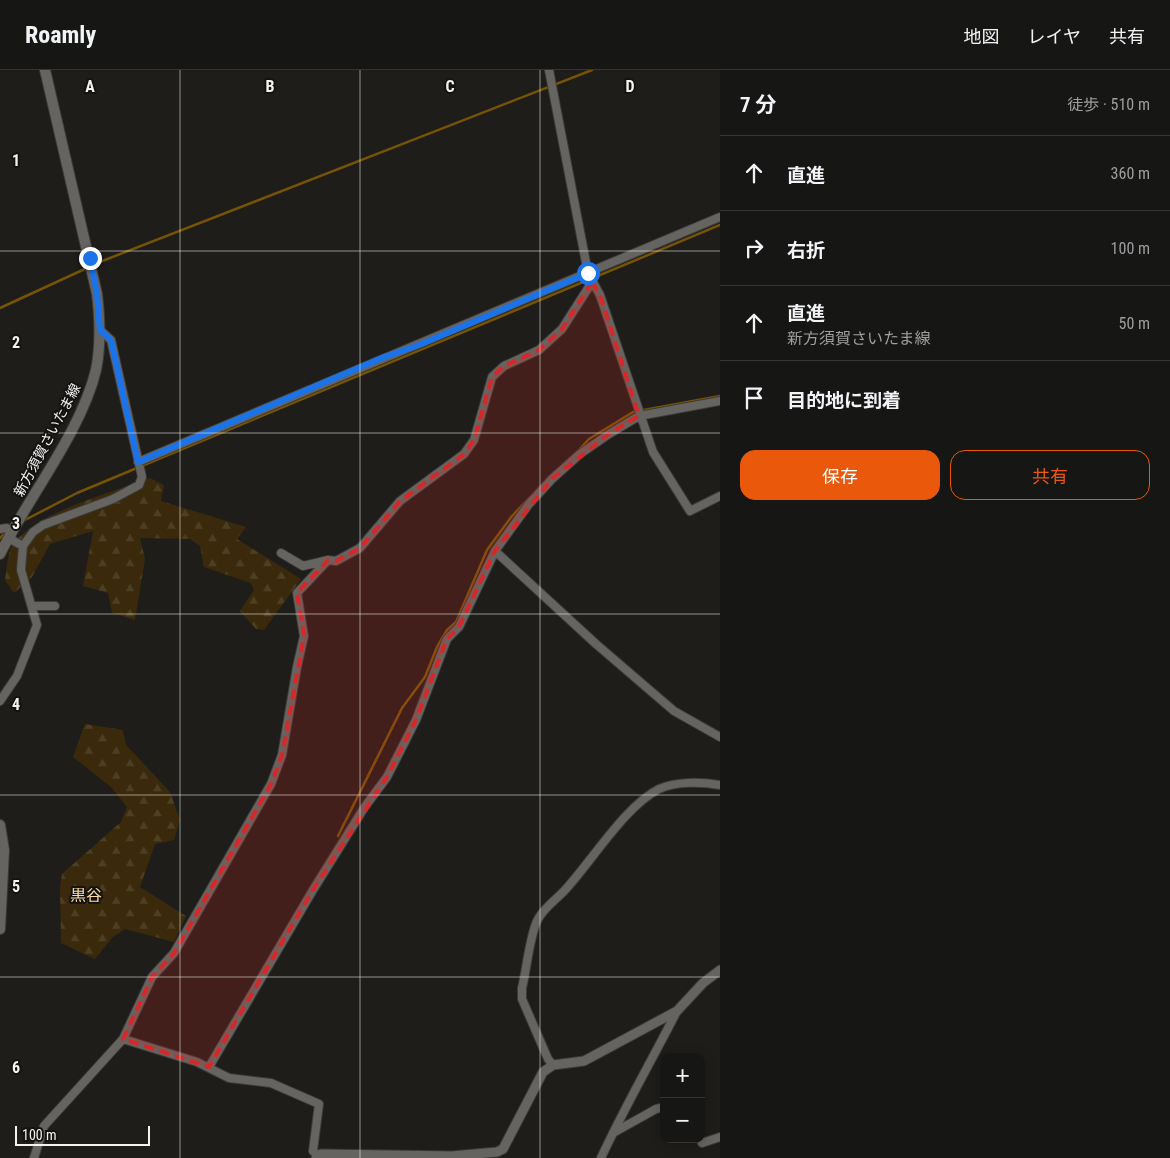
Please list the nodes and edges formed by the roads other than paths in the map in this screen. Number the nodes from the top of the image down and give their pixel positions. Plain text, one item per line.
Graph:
1 (45, 70) edge
2 (549, 70) edge
3 (720, 217) edge
4 (588, 273) junction
5 (592, 282) junction
6 (100, 330) junction
7 (720, 401) edge
8 (639, 416) junction
9 (138, 462) junction
10 (720, 496) edge
11 (0, 529) edge
12 (11, 533) junction
13 (23, 546) junction
14 (495, 551) junction
15 (281, 553) dead end
16 (0, 554) edge
17 (328, 560) junction
18 (33, 606) junction
19 (55, 606) dead end
20 (0, 702) edge
21 (720, 737) edge
22 (720, 784) edge
23 (0, 825) edge
24 (0, 929) edge
25 (720, 970) edge
26 (677, 1011) junction
27 (123, 1039) junction
28 (553, 1065) junction
29 (209, 1067) junction
30 (660, 1109) edge
31 (611, 1134) junction
32 (720, 1137) edge
33 (705, 1142) edge
34 (317, 1157) edge
35 (34, 1158) edge
36 (601, 1158) edge

1 - 6 main road, 新方須賀さいたま線
2 - 4 street
3 - 4 street
4 - 5 street
4 - 9 street
5 - 8 street
5 - 17 street
6 - 9 street
6 - 12 main road, 新方須賀さいたま線
7 - 8 street
8 - 10 street
8 - 14 street
9 - 13 street
11 - 12 street
12 - 13 street
12 - 16 main road, 新方須賀さいたま線
13 - 18 street
14 - 21 street
14 - 29 street
15 - 17 street
17 - 27 street
18 - 19 street
18 - 20 street
22 - 28 street
23 - 24 main road
25 - 26 street
26 - 28 street
26 - 31 street
27 - 29 street
27 - 35 street
28 - 34 street
29 - 34 street
30 - 31 street
31 - 36 street
32 - 33 street

